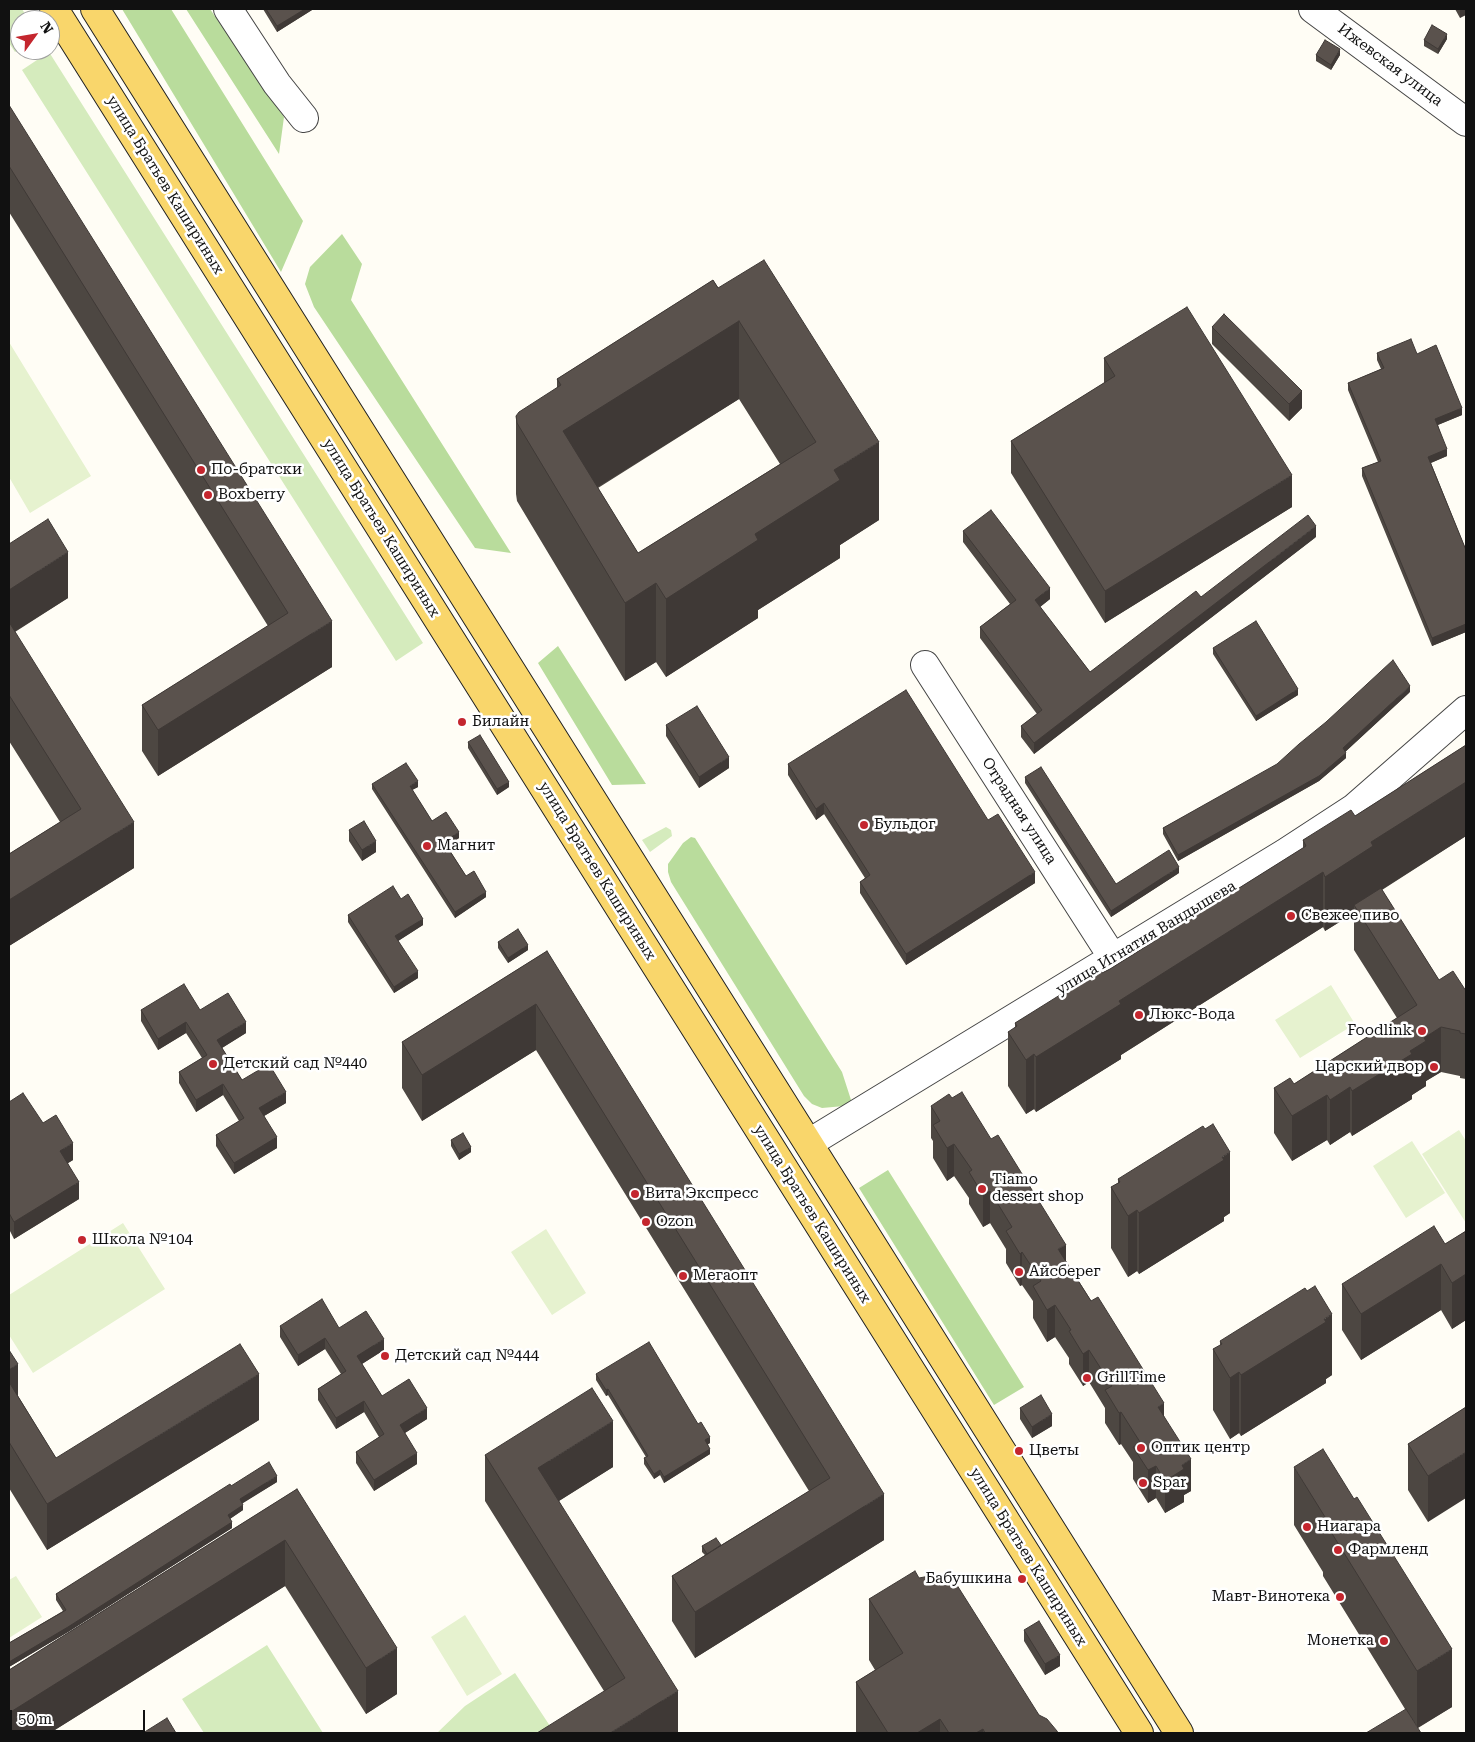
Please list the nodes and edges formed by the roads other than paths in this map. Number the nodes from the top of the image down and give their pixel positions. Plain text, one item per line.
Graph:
1 (54, 9) edge
2 (95, 9) edge
3 (228, 9) edge
4 (1313, 9) edge
5 (304, 118) dead end
6 (1466, 122) edge
7 (925, 664) dead end
8 (1466, 710) edge
9 (1113, 958) junction
10 (809, 1143) junction
11 (1139, 1733) edge
12 (1179, 1733) edge

1 - 11 main road, улица Братьев Кашириных
2 - 10 main road
3 - 5 street
4 - 6 street, Ижевская улица
7 - 9 street, Отрадная улица
8 - 9 street, улица Игнатия Вандышева
9 - 10 street, улица Игнатия Вандышева
10 - 12 main road

